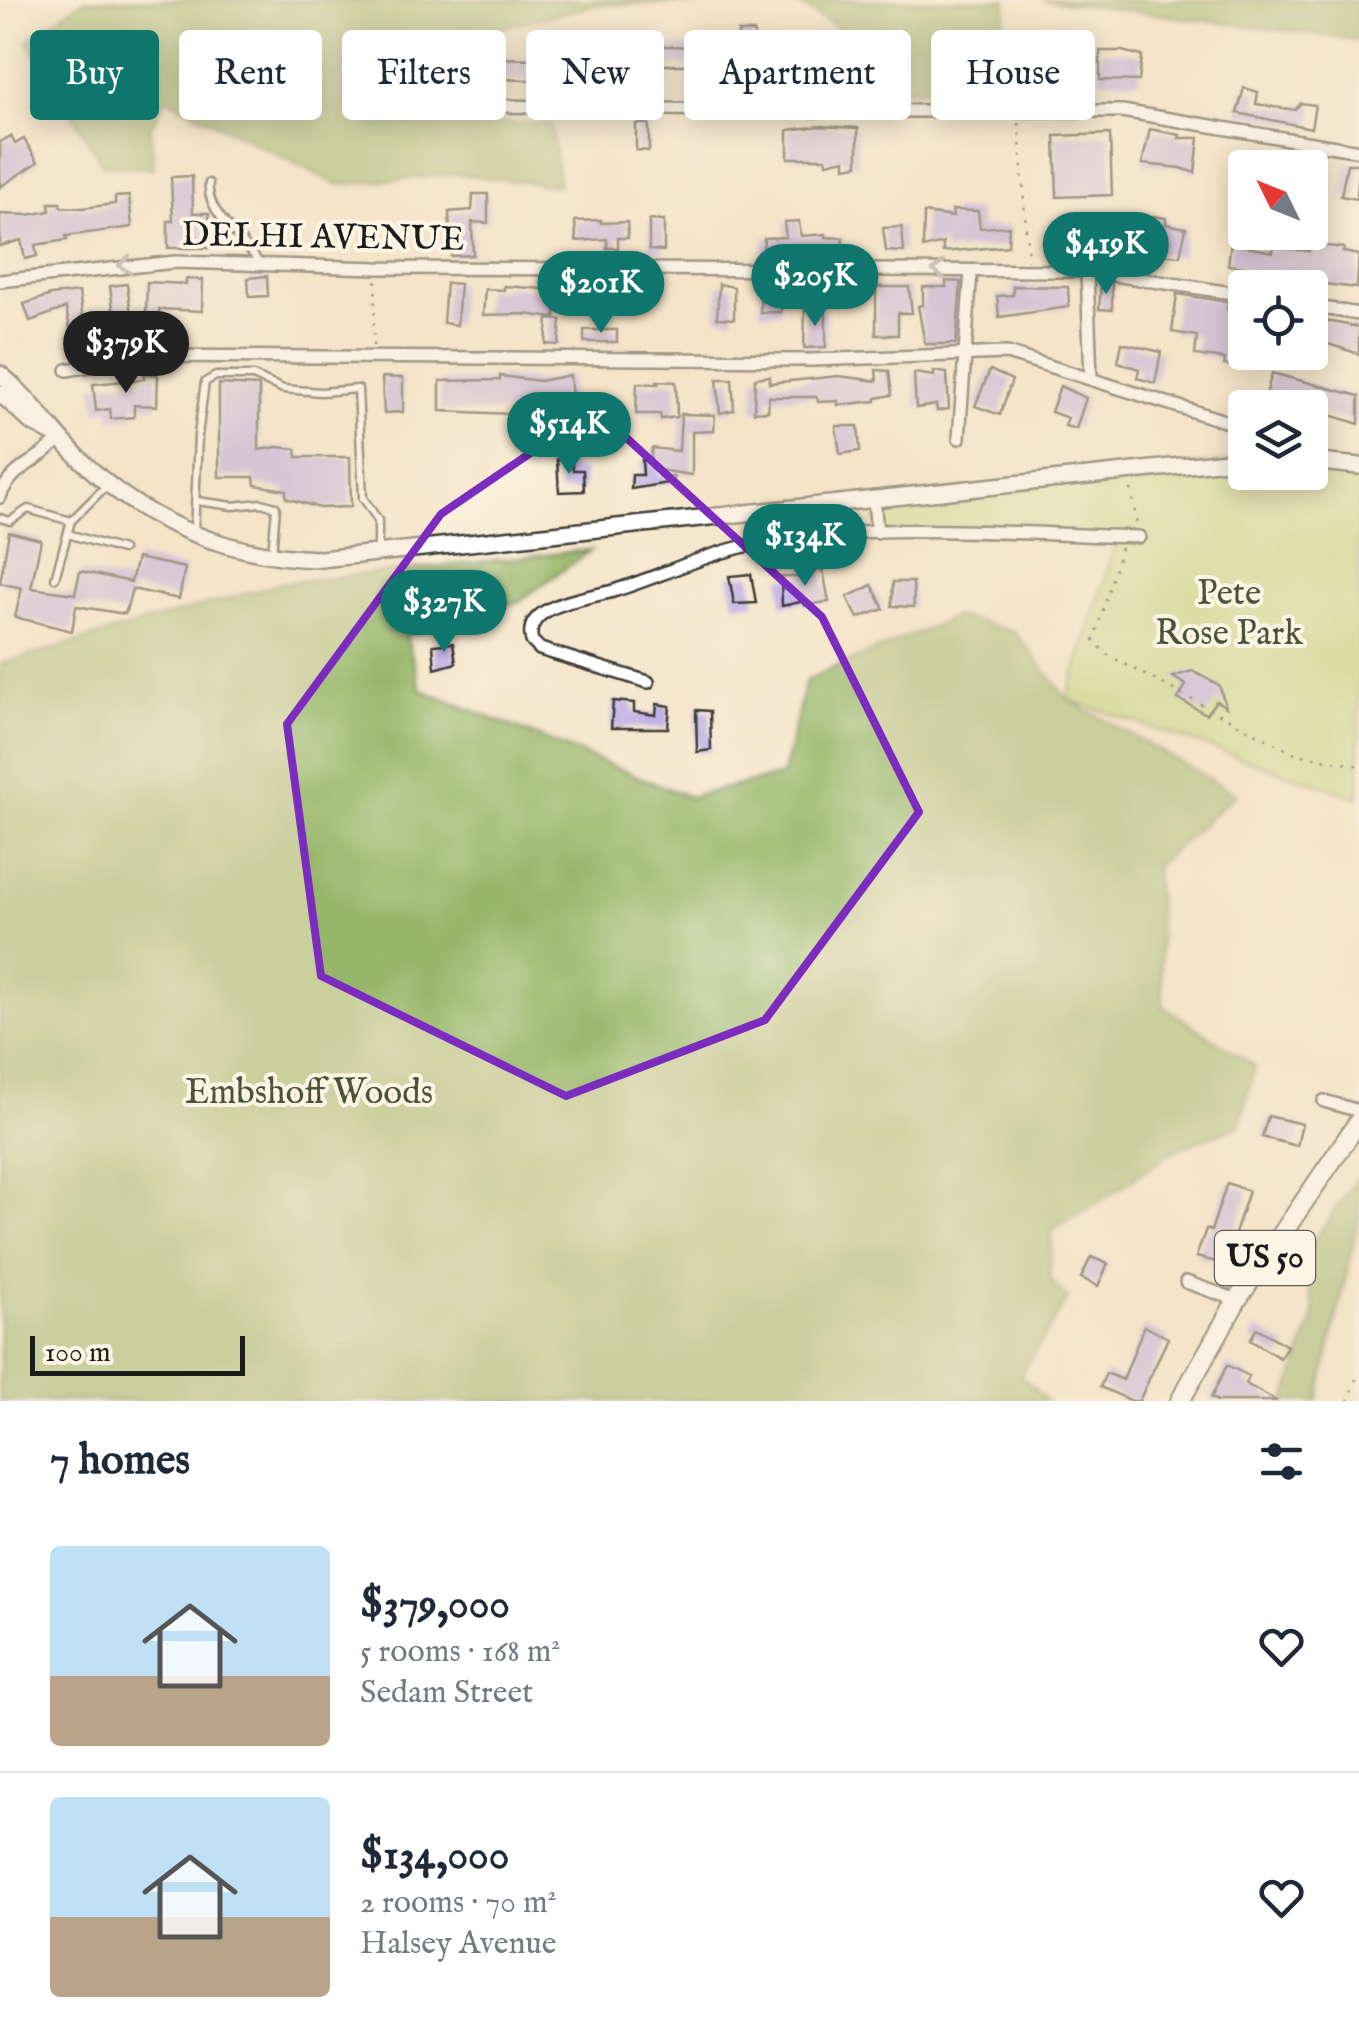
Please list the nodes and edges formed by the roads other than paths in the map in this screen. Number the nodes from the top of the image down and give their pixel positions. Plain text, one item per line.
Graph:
1 (506, 106) edge
2 (1359, 151) edge
3 (209, 183) dead end
4 (260, 264) junction
5 (971, 271) junction
6 (1087, 272) junction
7 (0, 280) edge
8 (1228, 293) edge
9 (1328, 309) edge
10 (1359, 314) edge
11 (968, 355) junction
12 (66, 370) dead end
13 (0, 374) edge
14 (1091, 378) junction
15 (0, 393) edge
16 (1228, 422) edge
17 (60, 438) junction
18 (960, 438) dead end
19 (1228, 461) edge
20 (1328, 462) edge
21 (1359, 466) edge
22 (108, 484) junction
23 (0, 496) edge
24 (874, 500) junction
25 (197, 501) junction
26 (0, 518) edge
27 (71, 521) junction
28 (877, 532) junction
29 (68, 534) junction
30 (194, 534) junction
31 (1139, 536) road end
32 (122, 550) dead end
33 (378, 552) junction
34 (272, 556) junction
35 (55, 578) dead end
36 (648, 682) dead end
37 (1324, 1101) dead end
38 (1359, 1111) edge
39 (1359, 1121) edge
40 (1186, 1282) dead end
41 (1237, 1300) junction
42 (1180, 1401) edge

1 - 2 street
3 - 4 lane
5 -> 4 street, DELHI AVENUE
4 -> 7 street, DELHI AVENUE
5 - 6 street, DELHI AVENUE
5 - 11 street
6 - 8 street, DELHI AVENUE
6 - 14 street
9 - 10 street
11 - 12 street
11 - 14 street
11 - 18 street
13 - 17 street
14 - 16 street
15 - 17 street
17 - 22 street
17 - 23 street
19 - 24 street
20 - 21 street
22 - 27 lane
22 - 30 street
24 - 28 street
24 - 33 street
25 - 30 lane
25 - 33 lane
25 - 34 lane
26 - 27 lane
27 - 29 lane
28 - 31 street
28 - 36 street
29 - 32 lane
29 - 35 lane
30 - 34 street
33 - 34 street
37 - 38 street
39 - 41 main road, US 50
40 - 41 street
41 - 42 main road, US 50

